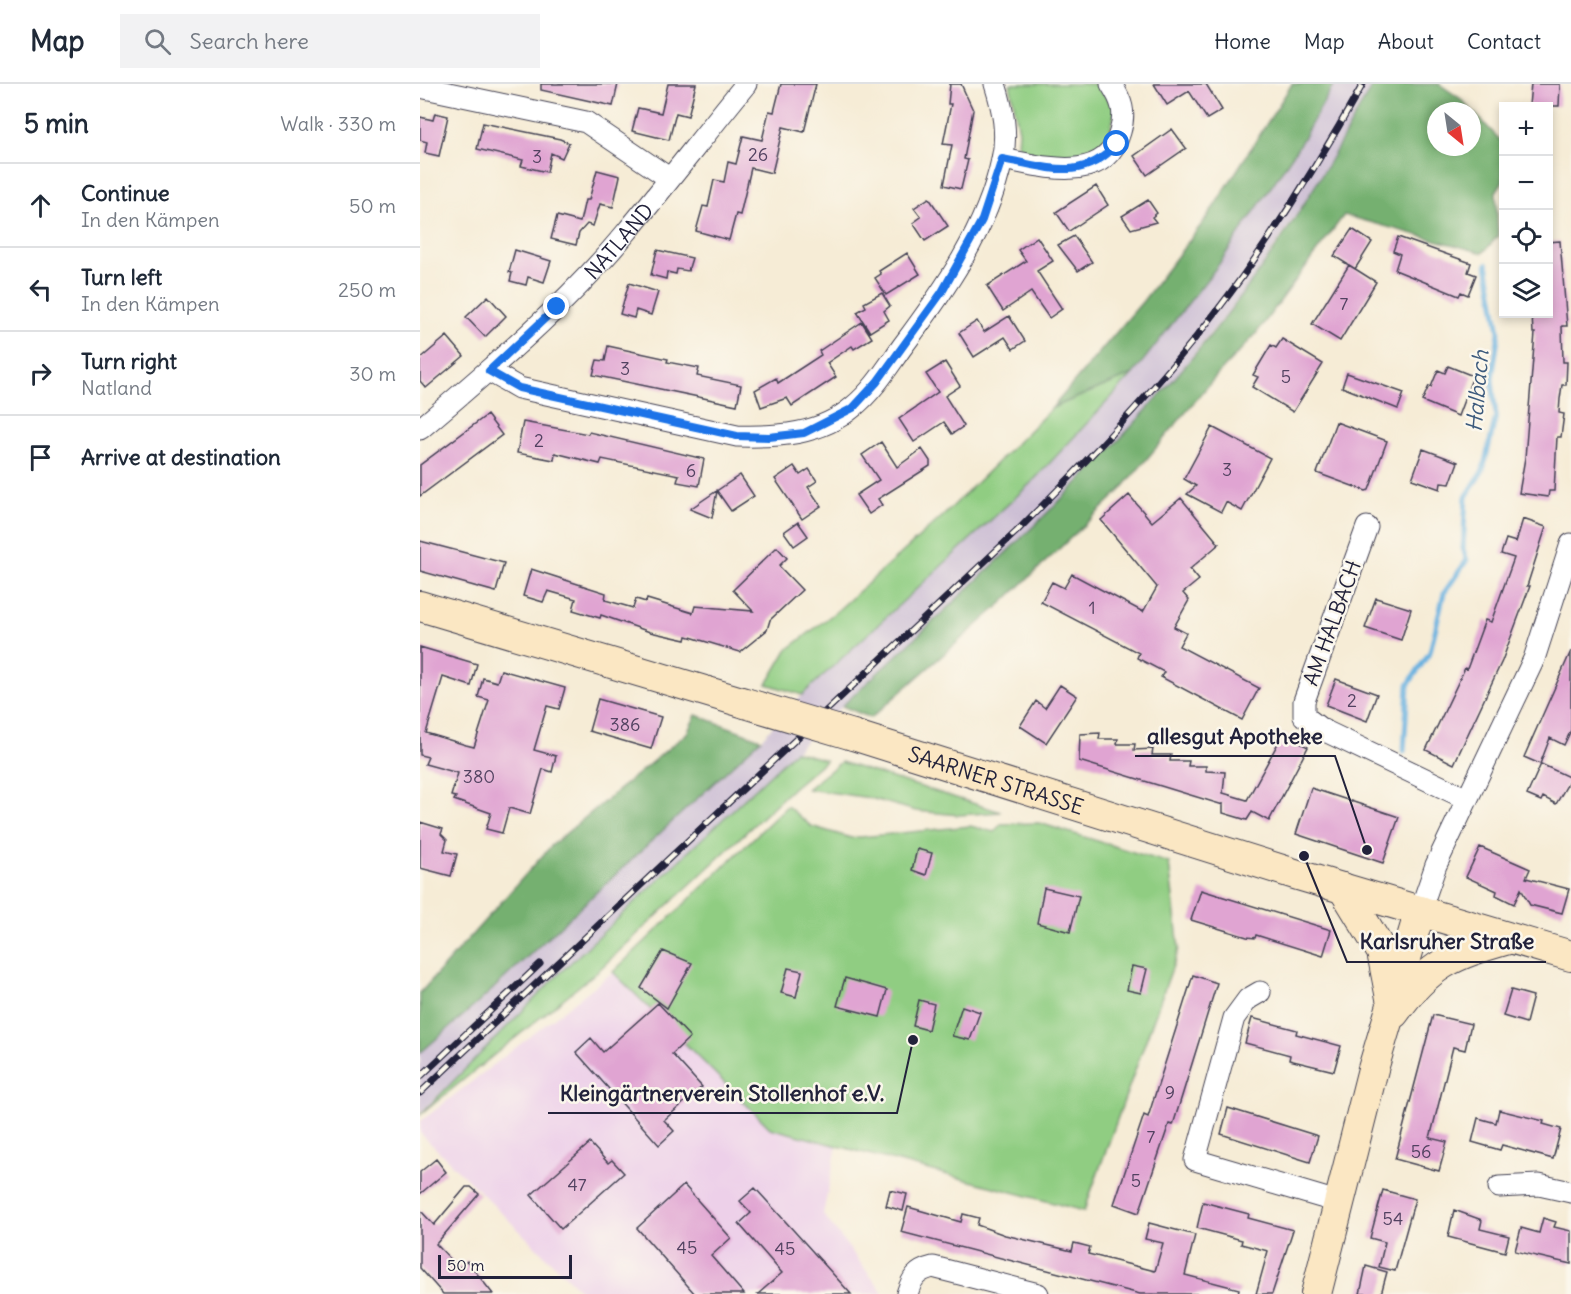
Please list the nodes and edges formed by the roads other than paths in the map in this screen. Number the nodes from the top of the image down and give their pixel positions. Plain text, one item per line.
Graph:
1 (746, 84) edge
2 (995, 84) edge
3 (1111, 84) edge
4 (420, 87) edge
5 (1002, 159) junction
6 (669, 178) junction
7 (489, 371) junction
8 (420, 429) edge
9 (1367, 527) dead end
10 (1571, 544) edge
11 (1566, 584) edge
12 (420, 606) edge
13 (1467, 799) junction
14 (1343, 888) junction
15 (1420, 911) junction
16 (1508, 939) junction
17 (1571, 956) edge
18 (1260, 992) dead end
19 (1388, 1013) junction
20 (1499, 1187) dead end
21 (1571, 1192) edge
22 (1341, 1203) junction
23 (909, 1287) edge
24 (1038, 1294) edge
25 (1316, 1294) edge

1 - 6 street, NATLAND
2 - 5 street
3 - 5 street
4 - 6 street
5 - 7 street
6 - 7 street, NATLAND
7 - 8 street, NATLAND
9 - 13 street, AM HALBACH
10 - 11 street
11 - 13 street
12 - 14 main road, SAARNER STRASSE, bridge
13 - 15 street
14 - 15 main road, SAARNER STRASSE
14 - 19 main road
15 - 16 main road, SAARNER STRASSE
15 - 19 main road
16 - 17 main road, SAARNER STRASSE
16 - 19 main road
18 - 22 street
19 - 22 main road
20 - 21 street
22 - 25 main road
23 - 24 street

